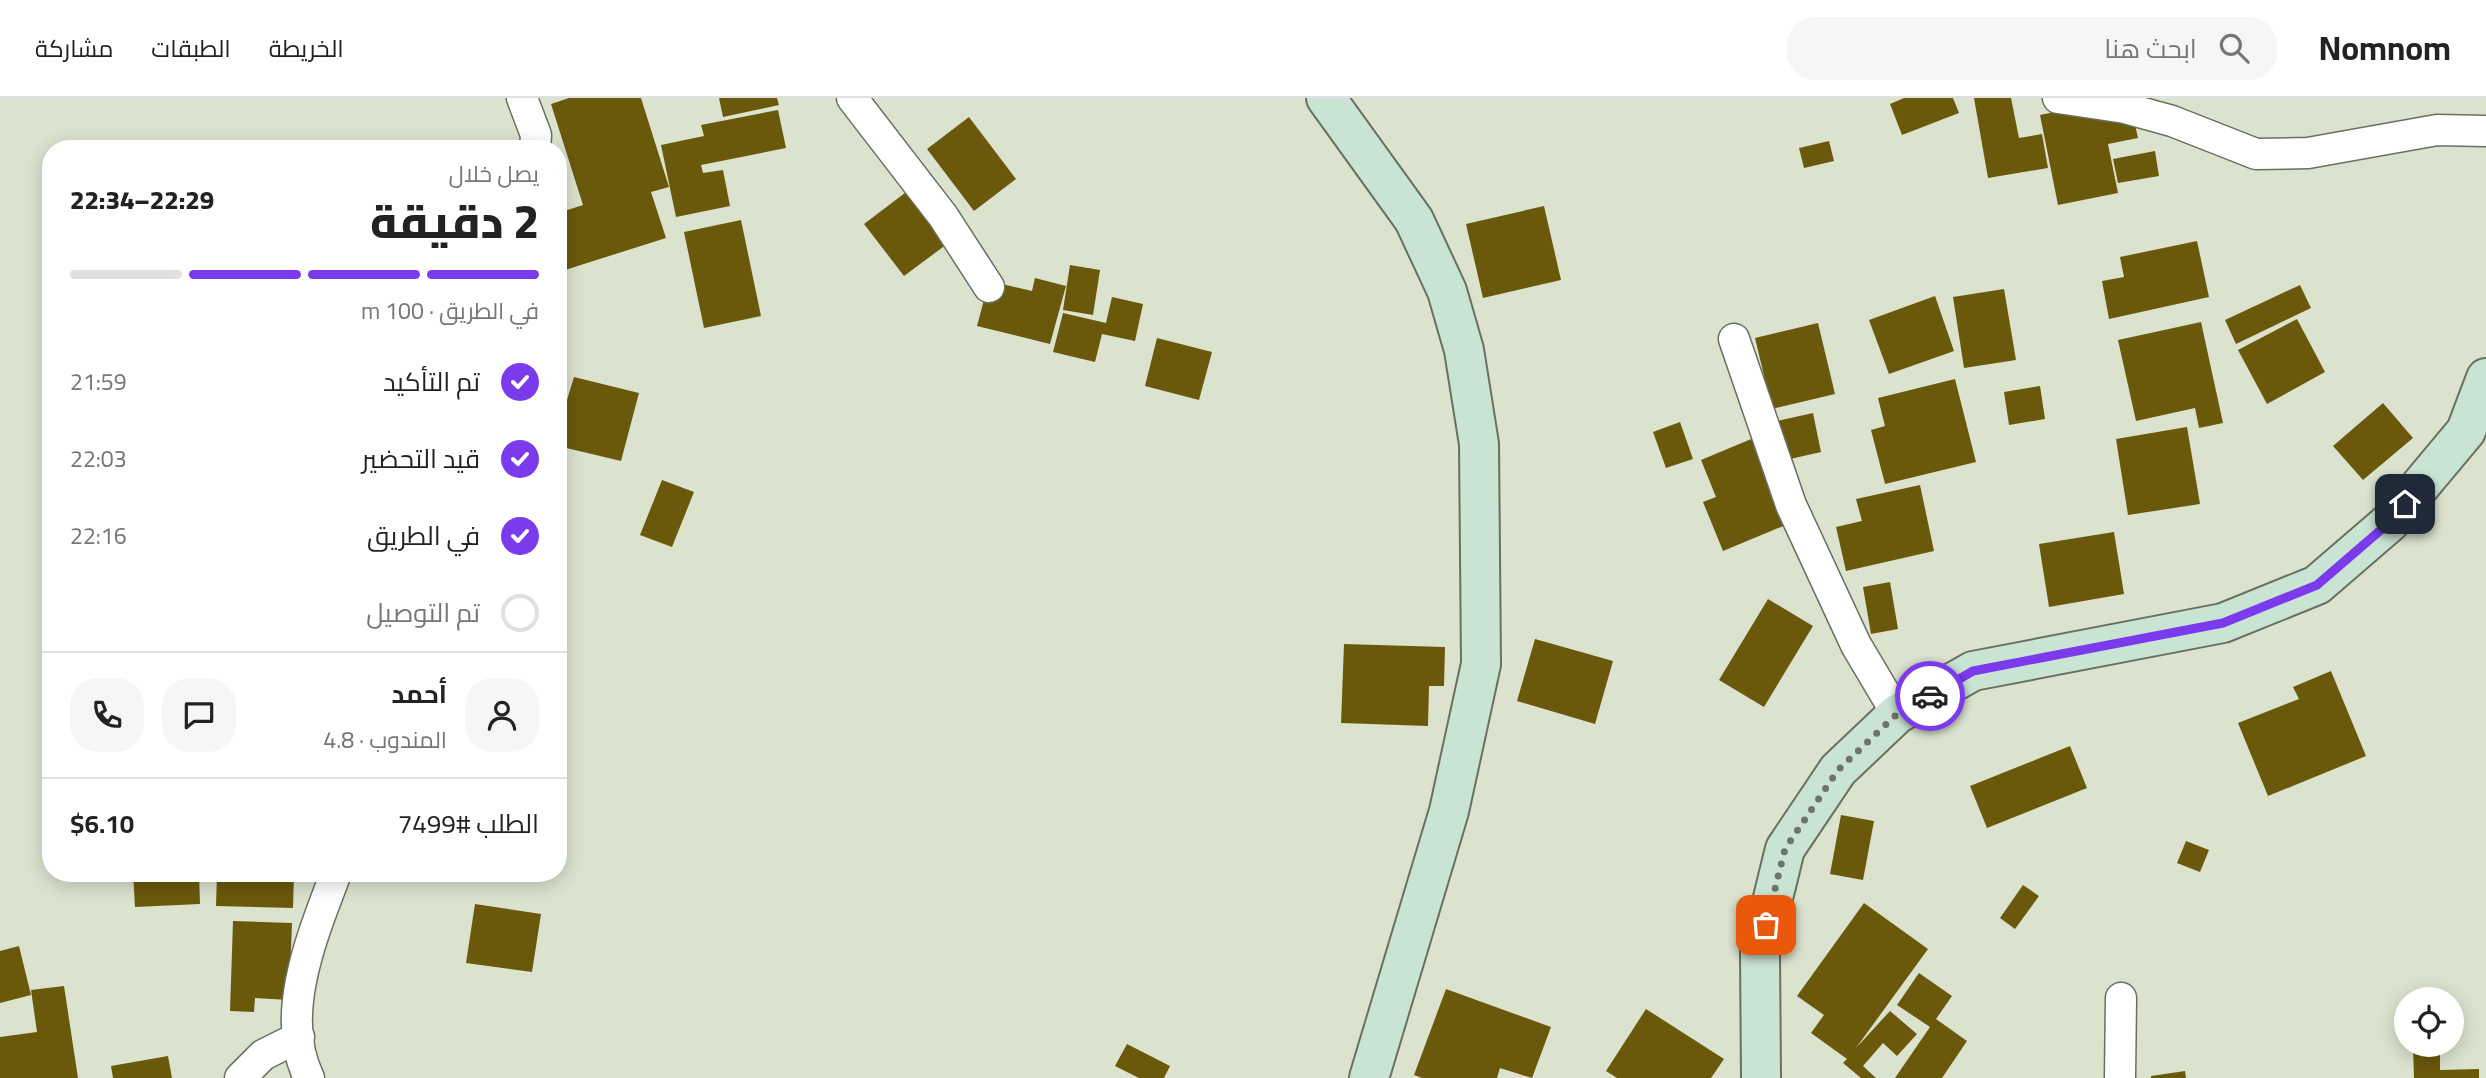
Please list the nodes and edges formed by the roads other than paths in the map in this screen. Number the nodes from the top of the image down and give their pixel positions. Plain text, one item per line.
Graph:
1 (522, 98) edge
2 (852, 98) edge
3 (1326, 98) edge
4 (2058, 98) edge
5 (2486, 131) edge
6 (536, 140) edge
7 (989, 287) dead end
8 (1734, 339) dead end
9 (2486, 378) edge
10 (1897, 714) junction
11 (333, 882) edge
12 (2121, 998) dead end
13 (299, 1037) junction
14 (240, 1078) edge
15 (309, 1078) edge
16 (1369, 1078) edge
17 (1760, 1078) edge
18 (2120, 1078) edge

1 - 6 street
2 - 7 street
3 - 16 main road
4 - 5 street
8 - 10 street
9 - 10 main road
10 - 17 main road
11 - 13 street
12 - 18 street
13 - 14 street
13 - 15 street

